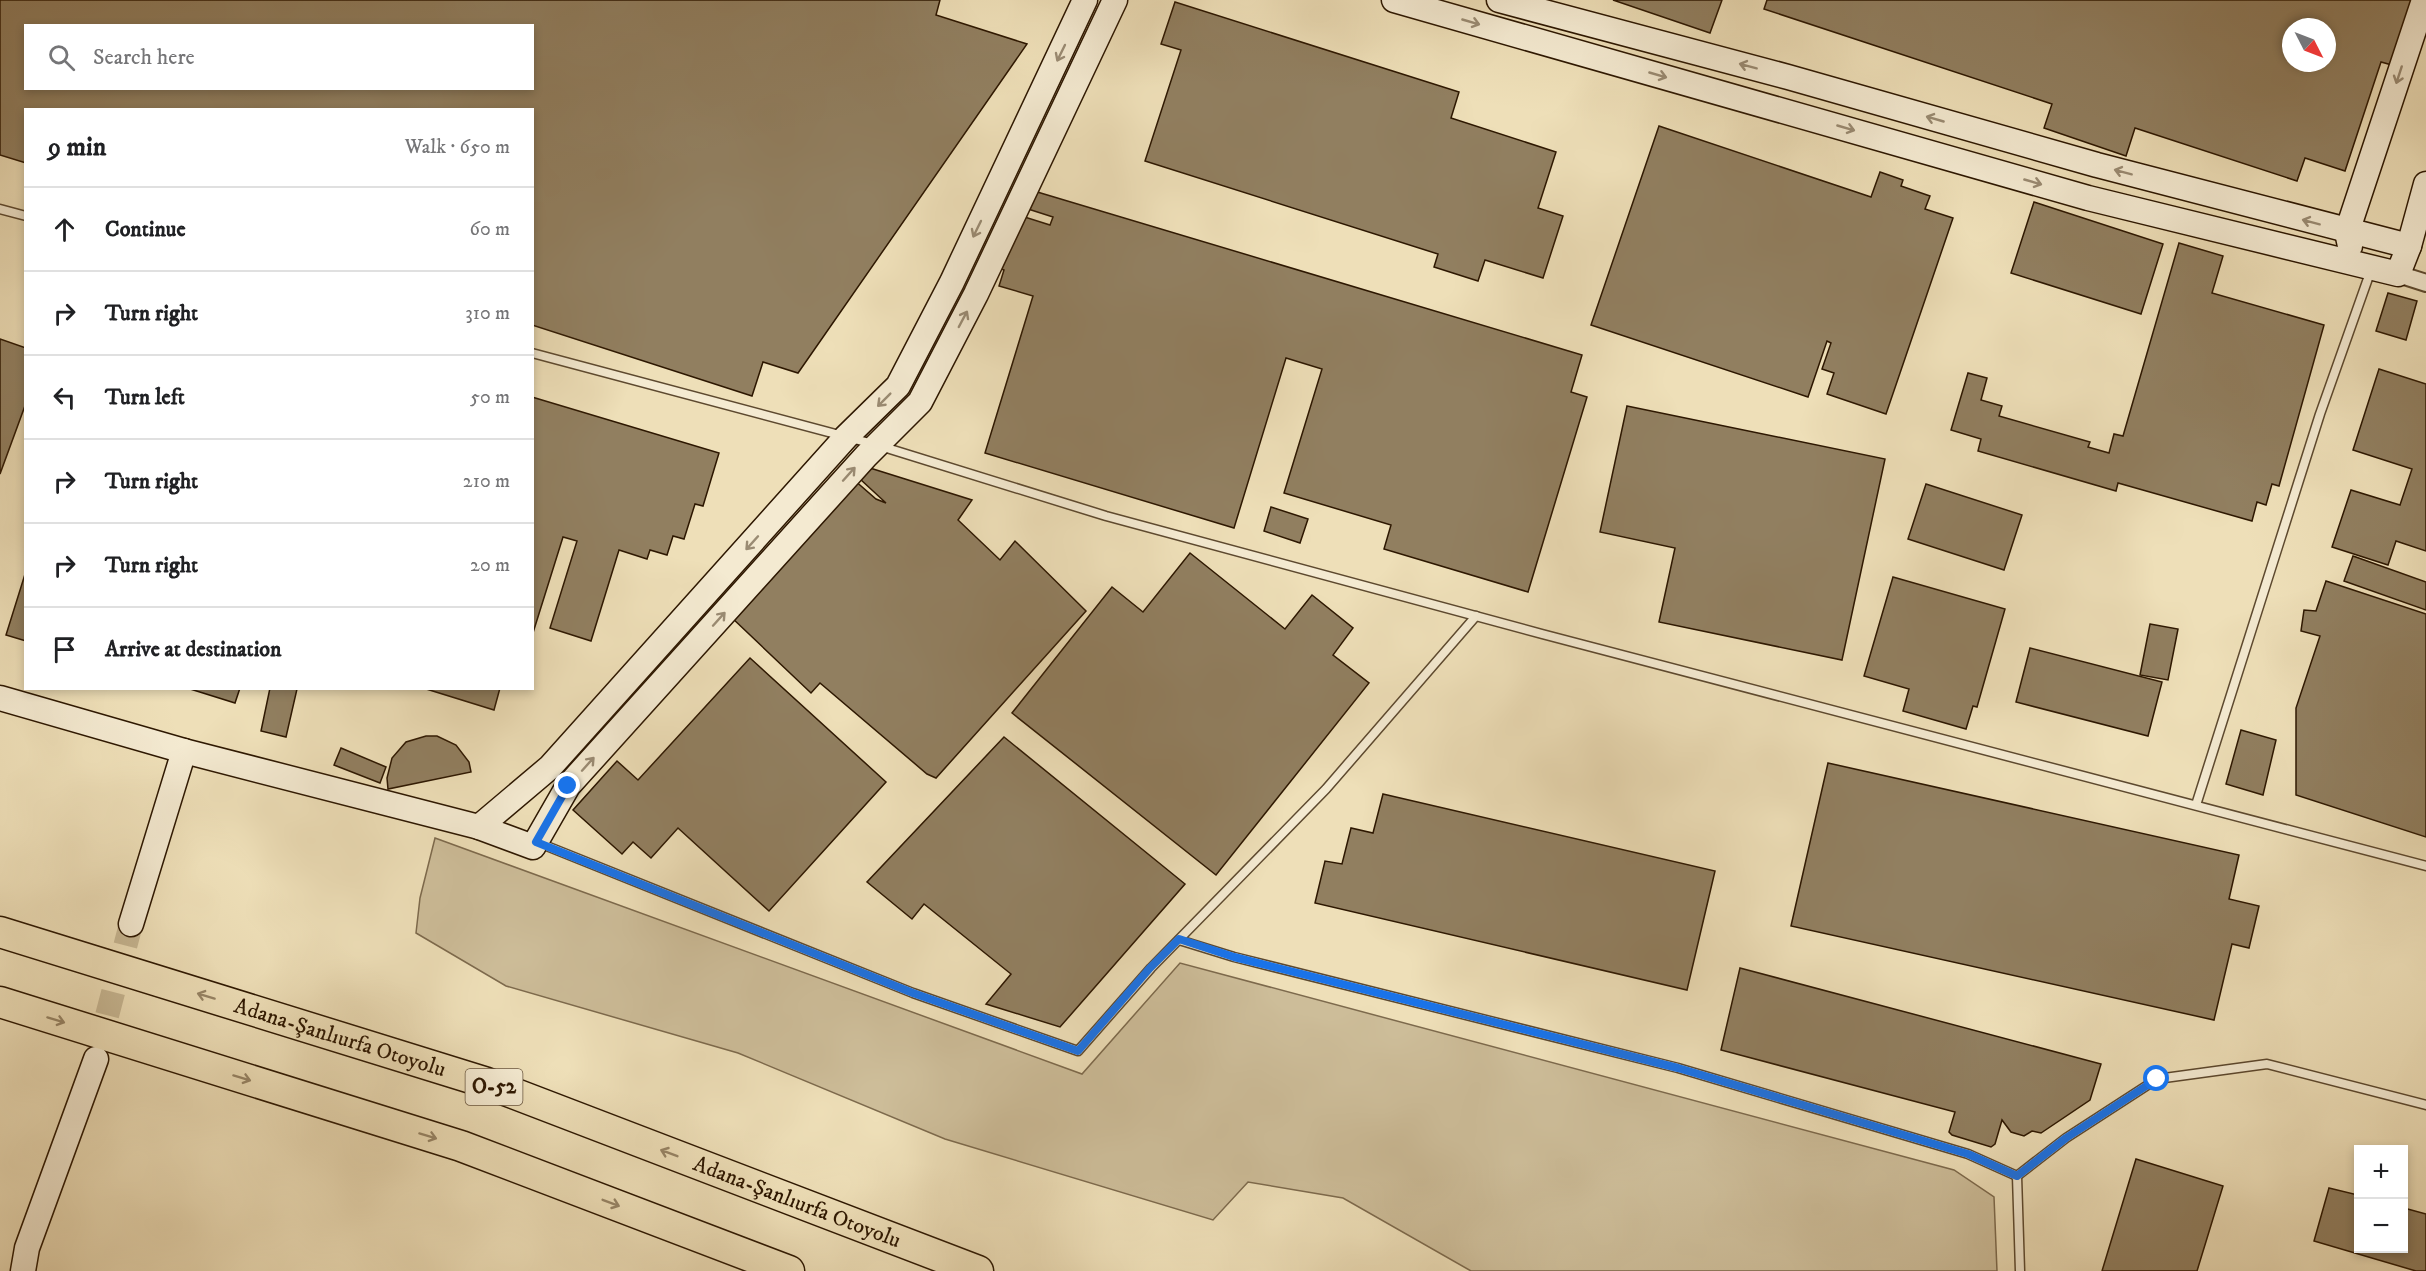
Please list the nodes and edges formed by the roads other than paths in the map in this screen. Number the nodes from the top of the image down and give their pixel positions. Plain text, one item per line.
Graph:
1 (1085, 0) edge
2 (1115, 0) edge
3 (1394, 0) edge
4 (1499, 0) edge
5 (2424, 0) edge
6 (2426, 184) edge
7 (0, 209) edge
8 (24, 215) edge
9 (2347, 232) junction
10 (2417, 249) edge
11 (2364, 264) junction
12 (2398, 274) junction
13 (2426, 283) edge
14 (534, 354) edge
15 (846, 437) junction
16 (877, 445) junction
17 (1476, 616) junction
18 (0, 698) edge
19 (184, 751) junction
20 (2196, 805) junction
21 (479, 827) junction
22 (534, 845) junction
23 (2426, 866) edge
24 (131, 924) tunnel mouth
25 (0, 932) edge
26 (1179, 939) junction
27 (0, 1002) edge
28 (96, 1059) tunnel mouth
29 (2426, 1105) edge
30 (2017, 1176) junction
31 (23, 1271) edge
32 (789, 1271) edge
33 (978, 1271) edge
34 (2020, 1271) edge

1 -> 15 street
16 -> 2 street
3 -> 11 street
9 -> 4 street
5 -> 9 street
6 - 10 street
7 - 8 lane
9 - 10 street
9 - 11 street
10 - 12 street
11 - 12 street
11 - 20 lane
12 - 13 street
14 - 15 lane
15 - 16 lane
15 -> 21 street
16 - 17 lane
22 -> 16 street
17 - 20 lane
17 - 26 lane
18 - 19 street
19 - 21 street
19 - 24 street
20 - 23 lane
21 - 22 street
22 - 26 lane
33 -> 25 highway, Adana-Şanlıurfa Otoyolu / O-52
26 - 30 lane
27 -> 32 highway
28 - 31 street
29 - 30 lane
30 - 34 lane

